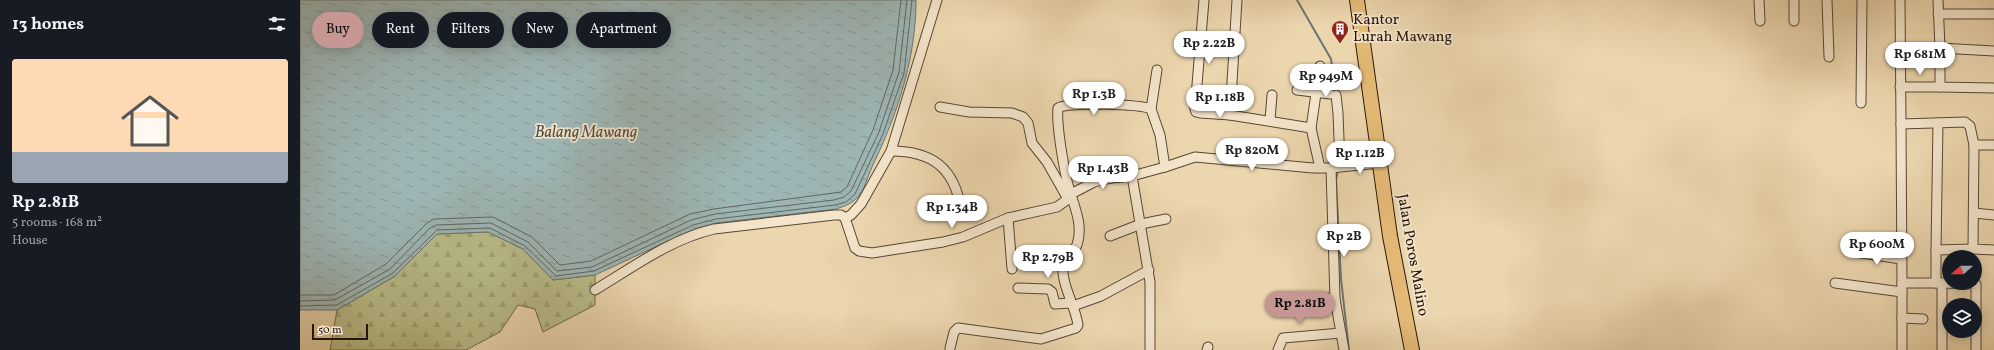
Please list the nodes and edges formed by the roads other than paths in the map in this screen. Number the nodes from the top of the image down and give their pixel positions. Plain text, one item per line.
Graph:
1 (937, 0) edge
2 (1204, 0) edge
3 (1237, 0) edge
4 (1357, 0) edge
5 (1759, 0) edge
6 (1794, 0) edge
7 (1827, 0) edge
8 (1862, 0) edge
9 (1900, 0) edge
10 (1938, 0) edge
11 (1938, 14) junction
12 (1994, 14) edge
13 (1760, 21) dead end
14 (1794, 21) dead end
15 (1940, 48) junction
16 (1994, 51) edge
17 (1829, 57) dead end
18 (1320, 66) dead end
19 (1158, 70) dead end
20 (1900, 87) junction
21 (1940, 87) junction
22 (1994, 88) edge
23 (1296, 90) dead end
24 (1316, 93) junction
25 (1272, 95) dead end
26 (1862, 102) dead end
27 (940, 107) dead end
28 (1152, 109) junction
29 (1230, 115) junction
30 (1270, 120) junction
31 (1938, 123) junction
32 (1901, 124) junction
33 (1311, 128) junction
34 (1974, 145) junction
35 (1994, 145) edge
36 (891, 151) junction
37 (1108, 163) dead end
38 (1379, 163) junction
39 (1166, 167) junction
40 (1336, 167) junction
41 (1320, 168) junction
42 (1132, 176) junction
43 (1111, 178) junction
44 (1070, 196) junction
45 (961, 210) dead end
46 (1974, 213) junction
47 (1994, 215) edge
48 (845, 218) junction
49 (1008, 218) junction
50 (1166, 219) dead end
51 (1141, 224) junction
52 (1110, 236) dead end
53 (1973, 249) junction
54 (1936, 250) junction
55 (1994, 250) edge
56 (1855, 252) dead end
57 (1901, 259) junction
58 (1012, 269) dead end
59 (1149, 270) junction
60 (1835, 283) dead end
61 (1902, 283) junction
62 (1939, 283) junction
63 (1018, 288) dead end
64 (594, 290) dead end
65 (1902, 292) junction
66 (1277, 299) dead end
67 (1335, 299) junction
68 (1072, 304) junction
69 (1902, 318) junction
70 (1922, 319) dead end
71 (1341, 333) junction
72 (950, 348) dead end
73 (1150, 350) edge
74 (1278, 350) edge
75 (1344, 350) edge
76 (1412, 350) edge
77 (1902, 350) edge
78 (1942, 350) edge
79 (1976, 350) edge

1 - 36 street
2 - 29 street
3 - 29 street
4 - 38 main road, Jalan Poros Malino
5 - 13 street
6 - 14 street
7 - 17 street
8 - 26 street
9 - 20 street
10 - 11 street
11 - 12 street
11 - 15 street
15 - 16 street
15 - 21 street
18 - 24 street
19 - 28 street
20 - 21 street
20 - 32 street
21 - 22 street
23 - 24 street
24 - 33 street
24 - 40 street
25 - 30 street
27 - 44 street
28 - 39 street
28 - 44 street
29 - 30 street
30 - 33 street
31 - 32 street
31 - 34 street
31 - 54 street
32 - 57 street
33 - 41 street
34 - 35 street
34 - 46 street
36 - 45 street
36 - 48 street
37 - 43 street
38 - 40 street
38 - 76 main road, Jalan Poros Malino
39 - 41 street
39 - 42 street
40 - 41 street
40 - 67 street
42 - 43 street
42 - 51 street
43 - 44 street
44 - 49 street
44 - 68 street
46 - 47 street
46 - 53 street
48 - 49 street
48 - 64 street
49 - 58 street
50 - 51 street
51 - 52 street
51 - 59 street
53 - 54 street
53 - 55 street
54 - 62 street
56 - 57 street
57 - 61 street
59 - 68 street
59 - 73 street
60 - 65 street
61 - 62 street
61 - 65 street
62 - 78 street
62 - 79 street
63 - 68 street
65 - 69 street
66 - 67 street
67 - 71 street
68 - 72 street
69 - 70 street
69 - 77 street
71 - 74 street
71 - 75 street

